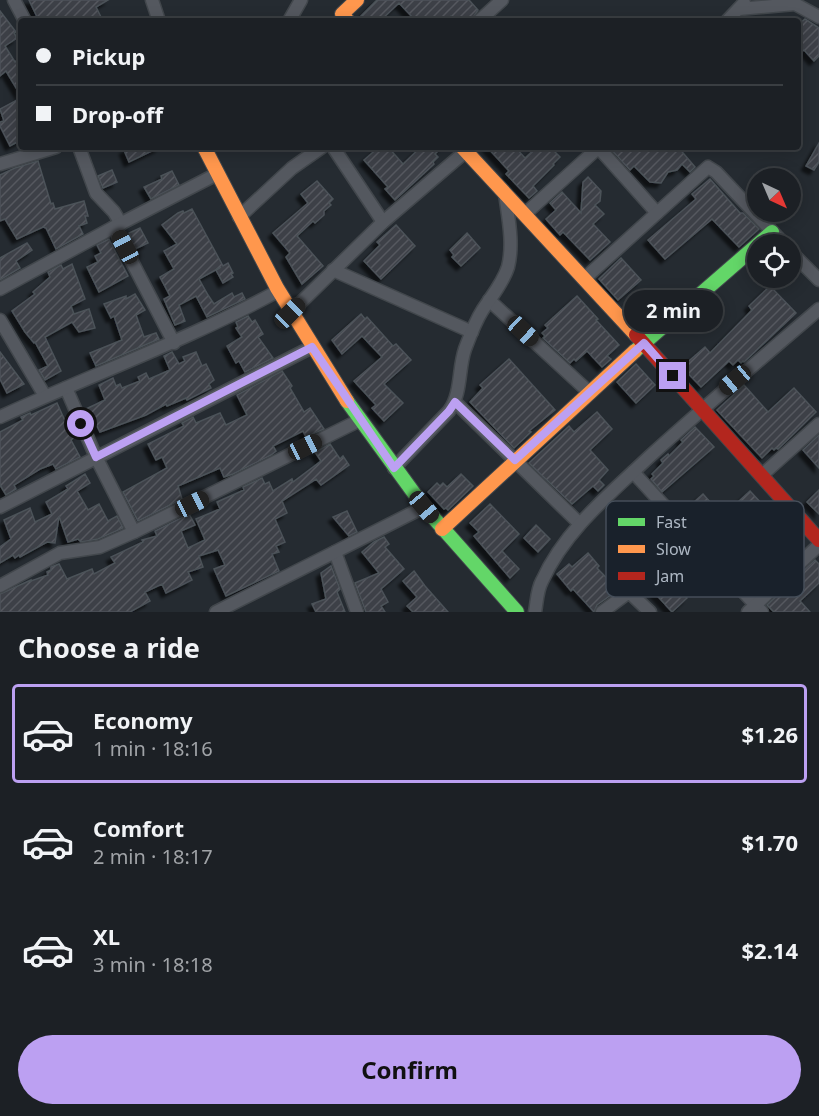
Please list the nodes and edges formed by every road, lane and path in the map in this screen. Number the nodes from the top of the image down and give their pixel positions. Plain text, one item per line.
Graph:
1 (14, 0) edge
2 (152, 0) edge
3 (301, 0) edge
4 (357, 0) edge
5 (502, 0) edge
6 (743, 4) edge
7 (819, 17) edge
8 (23, 18) edge
9 (158, 18) edge
10 (291, 18) edge
11 (342, 18) edge
12 (482, 18) edge
13 (730, 18) edge
14 (43, 150) edge
15 (80, 150) edge
16 (205, 150) edge
17 (318, 150) edge
18 (335, 150) edge
19 (463, 150) edge
20 (465, 150) edge
21 (595, 150) edge
22 (601, 150) edge
23 (1, 160) edge
24 (217, 174) junction
25 (505, 193) junction
26 (657, 213) junction
27 (525, 214) junction
28 (239, 217) junction
29 (383, 222) junction
30 (117, 226) junction
31 (772, 232) joint
32 (801, 262) edge
33 (333, 270) junction
34 (584, 279) junction
35 (819, 280) edge
36 (0, 288) edge
37 (278, 291) junction
38 (489, 300) junction
39 (819, 309) edge
40 (290, 313) junction
41 (0, 320) edge
42 (472, 332) junction
43 (174, 343) junction
44 (644, 343) junction
45 (312, 347) junction
46 (66, 388) junction
47 (590, 393) junction
48 (45, 396) junction
49 (455, 402) junction
50 (702, 408) junction
51 (0, 417) edge
52 (360, 420) junction
53 (819, 424) edge
54 (96, 457) junction
55 (515, 460) junction
56 (394, 468) junction
57 (633, 472) junction
58 (762, 475) junction
59 (659, 501) edge
60 (785, 501) edge
61 (0, 507) edge
62 (424, 507) junction
63 (579, 523) junction
64 (804, 523) edge
65 (442, 529) junction
66 (134, 532) junction
67 (819, 540) edge
68 (819, 545) edge
69 (335, 552) junction
70 (804, 560) edge
71 (0, 586) edge
72 (622, 597) edge
73 (634, 597) edge
74 (744, 597) edge
75 (768, 597) edge
76 (755, 610) edge
77 (216, 612) edge
78 (357, 612) edge
79 (518, 612) edge
80 (535, 612) edge
81 (602, 612) edge
82 (650, 612) edge

1 - 8 street
2 - 9 street
3 - 10 street
4 - 11 street
5 - 12 street
6 - 7 street
6 - 13 street
14 - 23 street
15 - 30 street
16 - 24 street
17 - 28 street
18 - 29 street
19 - 29 street
20 - 25 street
21 - 27 street
22 - 26 street
24 - 28 street
24 - 30 street
25 - 27 street
25 - 38 street
26 - 31 street
26 - 34 street
27 - 34 street
28 - 37 street
29 - 33 street
30 - 36 street
30 - 43 street
31 - 44 street
32 - 35 street
33 - 40 street
33 - 42 street
34 - 44 street
37 - 40 street
37 - 43 street
38 - 42 street
38 - 47 street
39 - 50 street
40 - 45 street
41 - 48 street
42 - 49 street
43 - 46 street
44 - 47 street
44 - 50 street
45 - 52 street
45 - 54 street
46 - 48 street
46 - 54 street
47 - 55 street
48 - 51 street
49 - 55 street
49 - 56 street
50 - 57 street
50 - 58 street
52 - 56 street
52 - 66 street
53 - 58 street
54 - 61 street
54 - 66 street
55 - 63 street
55 - 65 street
56 - 62 street
57 - 59 street
57 - 63 street
58 - 60 street
62 - 65 street
62 - 69 street
63 - 80 street
64 - 67 street
65 - 79 street
66 - 71 street
68 - 70 street
69 - 77 street
69 - 78 street
72 - 81 street
73 - 82 street
74 - 76 street
75 - 76 street

